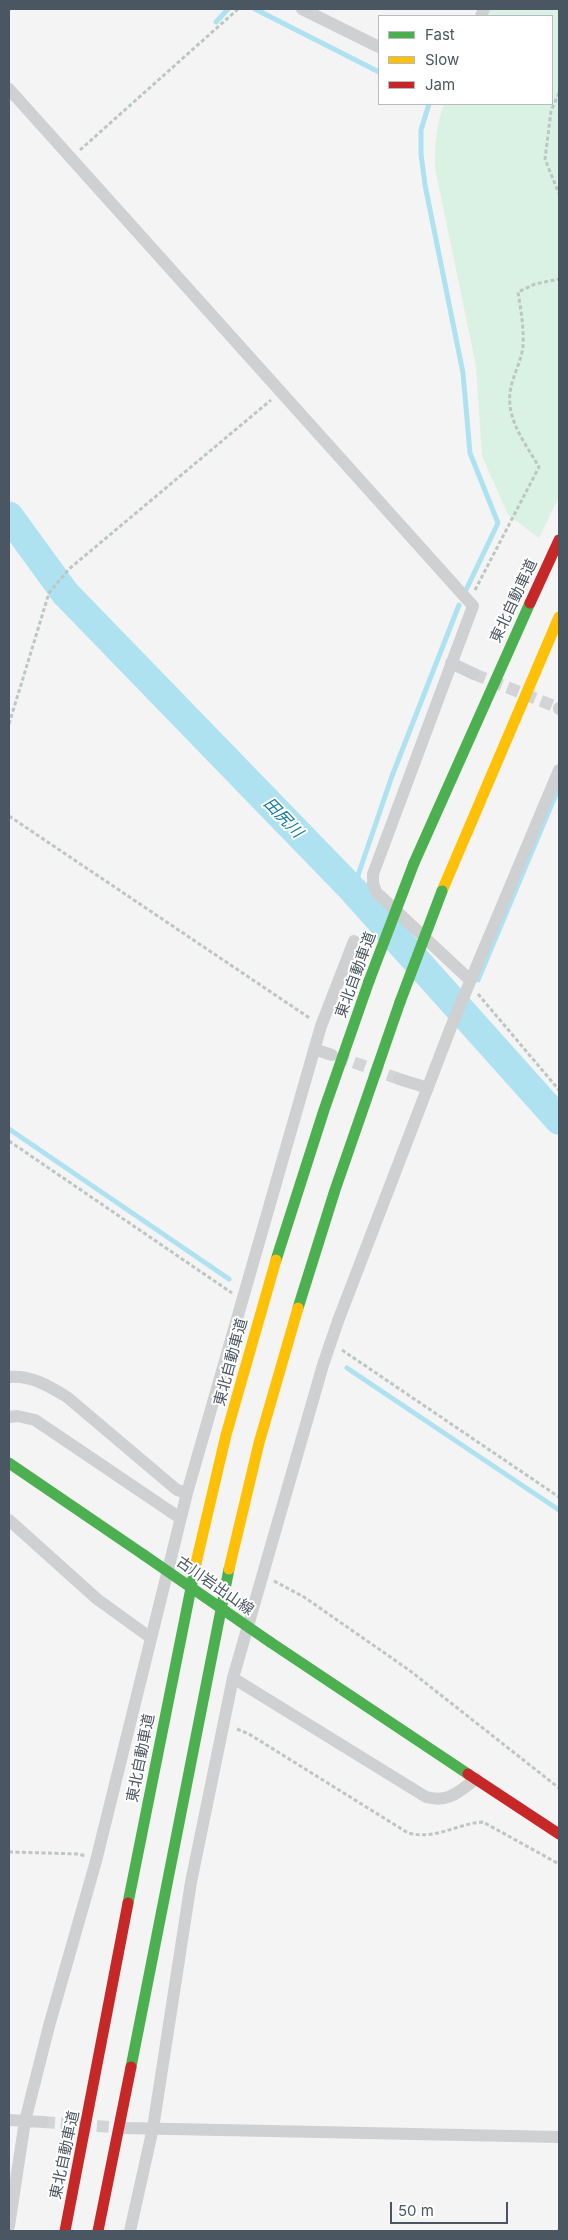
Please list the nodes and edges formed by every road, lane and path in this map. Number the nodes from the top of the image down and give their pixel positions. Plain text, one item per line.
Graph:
1 (238, 9) edge
2 (302, 9) edge
3 (378, 47) edge
4 (9, 90) edge
5 (559, 94) edge
6 (70, 159) junction
7 (559, 194) edge
8 (559, 279) edge
9 (280, 393) junction
10 (559, 540) edge
11 (469, 601) junction
12 (559, 617) edge
13 (451, 663) junction
14 (474, 674) tunnel mouth
15 (9, 724) edge
16 (559, 770) edge
17 (9, 816) edge
18 (354, 941) dead end
19 (468, 985) junction
20 (321, 1026) junction
21 (314, 1049) junction
22 (332, 1055) tunnel mouth
23 (399, 1079) tunnel mouth
24 (428, 1088) junction
25 (559, 1090) edge
26 (9, 1142) edge
27 (241, 1299) junction
28 (331, 1342) junction
29 (9, 1377) edge
30 (9, 1417) edge
31 (9, 1463) edge
32 (187, 1493) junction
33 (559, 1497) edge
34 (180, 1518) junction
35 (9, 1520) edge
36 (262, 1576) junction
37 (150, 1638) junction
38 (233, 1678) junction
39 (222, 1722) junction
40 (476, 1779) junction
41 (559, 1788) edge
42 (559, 1834) edge
43 (9, 1852) edge
44 (96, 1861) junction
45 (559, 1864) edge
46 (9, 2120) edge
47 (25, 2121) junction
48 (43, 2122) tunnel mouth
49 (124, 2128) tunnel mouth
50 (153, 2128) junction
51 (559, 2137) edge
52 (9, 2226) edge
53 (65, 2231) edge
54 (98, 2231) edge
55 (130, 2231) edge

1 - 6 path
2 - 3 street
4 - 6 street
5 - 7 path
6 - 9 street
8 - 11 path
9 - 11 street
9 - 15 path
10 - 53 main road, 東北自動車道, bridge
11 - 13 street
12 - 54 main road, bridge
13 - 14 street
13 - 19 street
16 - 19 street
17 - 20 path
18 - 20 street
19 - 24 street
19 - 25 path
20 - 21 street
21 - 22 street
21 - 27 street
23 - 24 street
24 - 28 street
26 - 27 path
27 - 32 street
28 - 33 path
28 - 36 street
29 - 32 street
30 - 34 street
31 - 40 main road, 古川岩出山線, bridge
32 - 34 street
34 - 37 street
35 - 37 street
36 - 38 street
36 - 41 path
37 - 44 street
38 - 39 street
38 - 40 street
39 - 45 path
39 - 50 street
40 - 42 main road, 古川岩出山線
43 - 44 path
44 - 47 street
46 - 47 street
47 - 48 street
47 - 52 street
49 - 50 street
50 - 51 street
50 - 55 street

